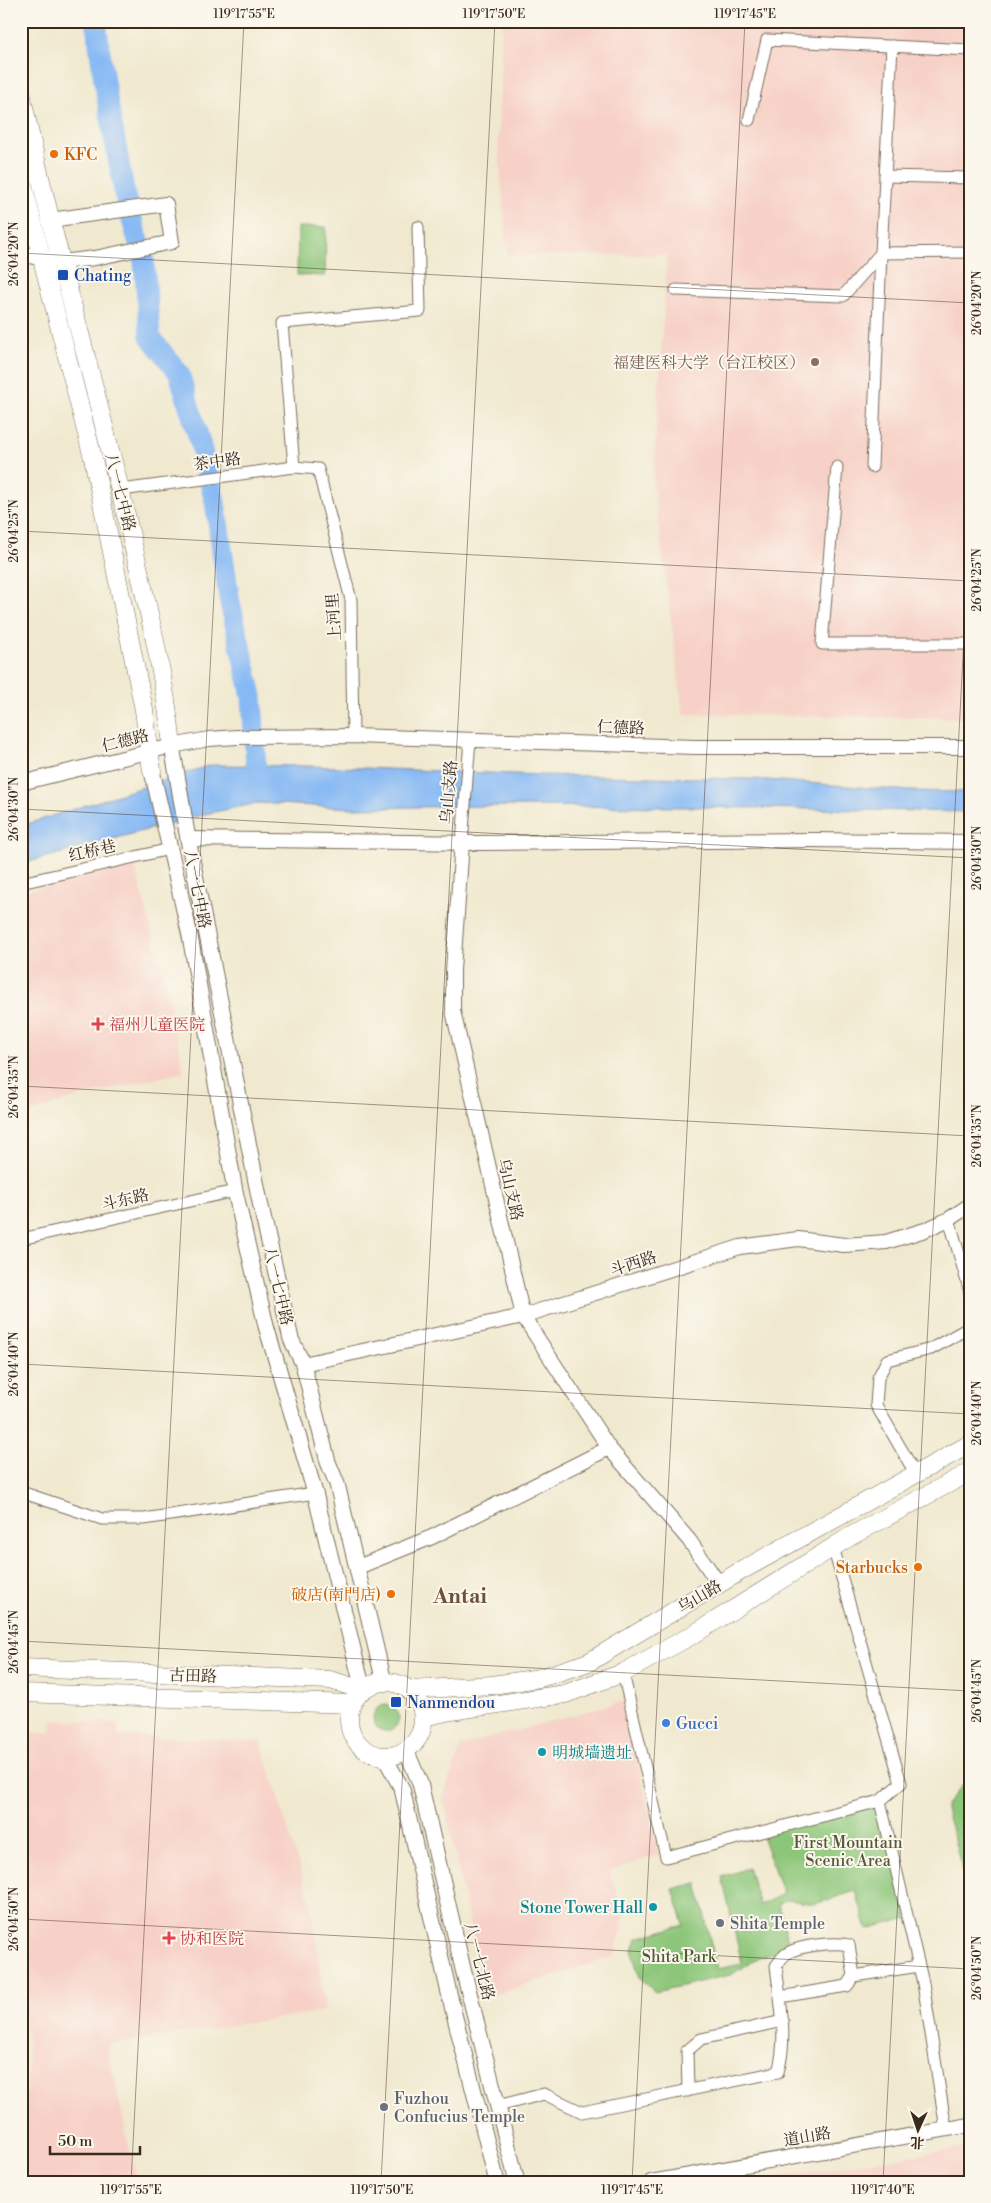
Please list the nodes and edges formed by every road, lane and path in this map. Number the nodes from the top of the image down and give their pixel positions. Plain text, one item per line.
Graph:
1 (892, 46) junction
2 (970, 50) edge
3 (21, 93) edge
4 (749, 120) dead end
5 (885, 176) junction
6 (21, 177) edge
7 (970, 178) edge
8 (50, 220) junction
9 (27, 222) edge
10 (418, 227) dead end
11 (970, 252) edge
12 (880, 253) junction
13 (21, 254) edge
14 (42, 258) junction
15 (62, 262) junction
16 (676, 290) dead end
17 (294, 467) junction
18 (837, 467) dead end
19 (872, 467) dead end
20 (318, 470) joint
21 (121, 490) junction
22 (970, 644) edge
23 (353, 736) junction
24 (470, 740) junction
25 (970, 747) edge
26 (173, 751) junction
27 (148, 753) junction
28 (152, 770) joint
29 (21, 783) edge
30 (188, 839) junction
31 (970, 842) edge
32 (462, 843) junction
33 (170, 848) junction
34 (21, 883) edge
35 (235, 1191) junction
36 (970, 1205) edge
37 (949, 1220) junction
38 (21, 1239) edge
39 (970, 1292) edge
40 (523, 1316) junction
41 (970, 1326) edge
42 (303, 1364) junction
43 (970, 1444) edge
44 (609, 1448) junction
45 (970, 1472) edge
46 (915, 1473) junction
47 (21, 1492) edge
48 (315, 1493) junction
49 (833, 1547) junction
50 (358, 1567) junction
51 (719, 1584) junction
52 (21, 1668) edge
53 (623, 1673) junction
54 (384, 1682) junction
55 (363, 1690) junction
56 (410, 1690) junction
57 (21, 1694) edge
58 (352, 1704) junction
59 (424, 1717) junction
60 (406, 1750) junction
61 (384, 1756) junction
62 (880, 1801) junction
63 (919, 1966) junction
64 (854, 1976) junction
65 (780, 1997) junction
66 (783, 2021) junction
67 (688, 2091) junction
68 (498, 2106) junction
69 (970, 2125) edge
70 (946, 2129) junction
71 (497, 2182) edge
72 (517, 2182) edge
73 (651, 2182) edge

1 - 2 street
1 - 4 street
1 - 5 street
3 - 8 main road, 八一七中路
5 - 7 street
5 - 12 street
6 - 9 main road, 八一七中路
8 - 9 main road
8 - 15 main road, 八一七中路
8 - 15 street
9 - 14 main road, 八一七中路
10 - 17 street
11 - 12 street
12 - 16 street
12 - 19 street
13 - 14 main road
14 - 15 main road
14 - 27 main road, 八一七中路
15 - 21 main road, 八一七中路
17 - 20 street, 茶中路
17 - 21 street, 茶中路
18 - 22 street
20 - 23 street, 上河里
21 - 26 main road, 八一七中路
23 - 24 street, 仁德路
23 - 26 street, 仁德路
24 - 25 street, 仁德路
24 - 32 street, 乌山支路
26 - 27 street, 仁德路
26 - 30 main road, 八一七中路
27 - 28 main road, 八一七中路
27 - 29 street, 仁德路
28 - 33 main road, 八一七中路
30 - 32 street
30 - 42 main road, 八一七中路
31 - 32 street
32 - 40 street, 乌山支路
33 - 34 street, 红桥巷
33 - 35 main road, 八一七中路
35 - 38 street, 斗东路
35 - 48 main road, 八一七中路
36 - 37 street, 斗西路
37 - 39 street
37 - 40 street, 斗西路
40 - 42 street, 斗西路
40 - 44 street, 乌山支路
41 - 46 street
42 - 50 main road, 八一七中路
43 - 46 main road, 乌山路
44 - 50 street
44 - 51 street, 乌山支路
45 - 49 main road, 乌山路
46 - 51 main road, 乌山路
47 - 48 street
48 - 55 main road, 八一七中路
49 - 53 main road, 乌山路
49 - 62 street
50 - 54 main road, 八一七中路
51 - 56 main road, 乌山路
52 - 55 main road, 古田路
53 - 59 main road, 乌山路
53 - 62 street
54 - 55 main road
54 - 56 main road
55 - 58 main road
56 - 59 main road
57 - 58 main road, 古田路
58 - 61 main road
59 - 60 main road
60 - 61 main road
60 - 68 main road, 八一七北路
61 - 71 main road
62 - 63 street
63 - 64 street
63 - 70 street
64 - 65 street
64 - 65 street
65 - 66 street
66 - 67 street
66 - 67 street
67 - 68 street
68 - 72 main road, 八一七北路
69 - 70 street, 道山路
70 - 73 street, 道山路

